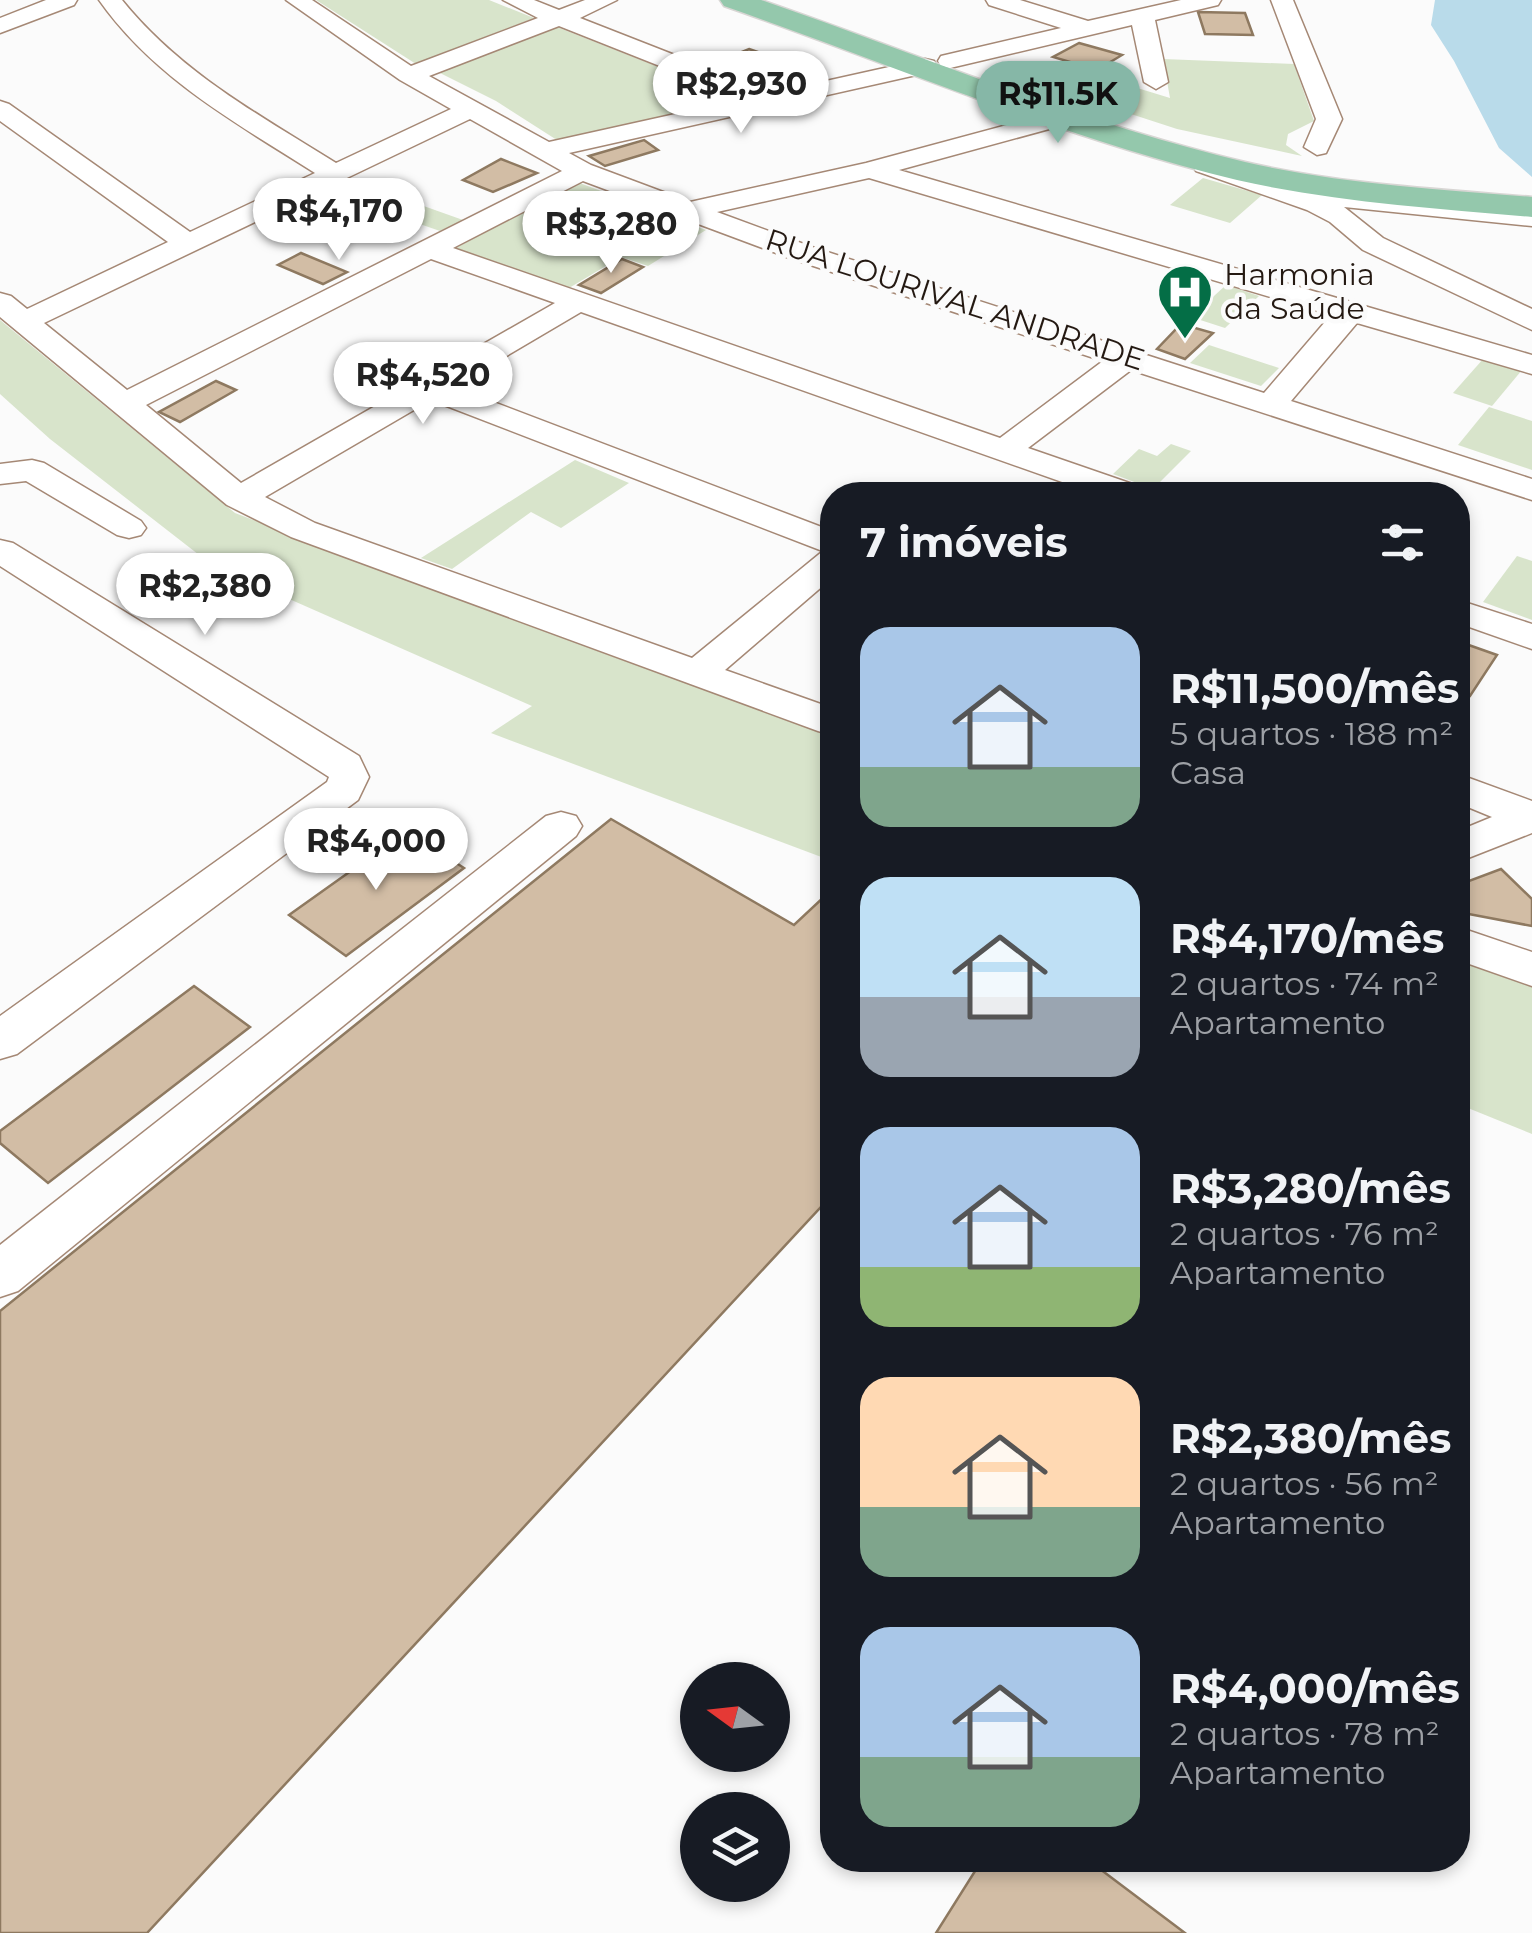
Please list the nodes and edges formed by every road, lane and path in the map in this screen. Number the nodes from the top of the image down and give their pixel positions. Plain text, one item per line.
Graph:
1 (66, 0) edge
2 (110, 0) edge
3 (298, 0) edge
4 (514, 0) edge
5 (606, 0) edge
6 (734, 0) edge
7 (778, 0) edge
8 (996, 0) edge
9 (1210, 0) edge
10 (1282, 0) edge
11 (1142, 15) junction
12 (559, 18) junction
13 (0, 26) edge
14 (1084, 28) junction
15 (938, 63) junction
16 (410, 75) junction
17 (1156, 82) dead end
18 (772, 102) junction
19 (473, 108) junction
20 (0, 109) edge
21 (1066, 117) junction
22 (1317, 147) dead end
23 (1161, 149) junction
24 (543, 150) junction
25 (870, 170) junction
26 (582, 172) junction
27 (336, 174) junction
28 (1404, 187) junction
29 (1532, 192) edge
30 (1286, 193) junction
31 (1532, 206) edge
32 (689, 210) junction
33 (1532, 218) edge
34 (188, 244) junction
35 (432, 250) junction
36 (576, 303) junction
37 (12, 311) edge
38 (1349, 313) junction
39 (1532, 321) edge
40 (1128, 357) junction
41 (1532, 366) edge
42 (428, 388) junction
43 (1271, 404) junction
44 (122, 406) junction
45 (1004, 450) junction
46 (0, 474) edge
47 (1095, 482) edge
48 (1532, 490) edge
49 (239, 498) junction
50 (129, 528) dead end
51 (820, 537) edge
52 (0, 551) edge
53 (820, 570) edge
54 (1470, 615) edge
55 (1532, 637) edge
56 (696, 674) junction
57 (820, 718) edge
58 (1470, 793) edge
59 (1532, 817) edge
60 (561, 826) dead end
61 (1470, 842) edge
62 (1470, 947) edge
63 (1532, 969) edge
64 (0, 1041) edge
65 (3, 1268) edge

1 - 13 street
2 - 27 street
3 - 16 street, RUA LOURIVAL ANDRADE
4 - 12 street
5 - 12 street
6 - 15 main road
7 - 15 main road
8 - 14 street
9 - 11 street
10 - 22 street
11 - 14 street
11 - 17 street
12 - 16 street
12 - 18 street
14 - 15 street
15 - 18 street
15 - 21 main road
15 - 28 main road
16 - 19 street, RUA LOURIVAL ANDRADE
18 - 24 street
19 - 24 street, RUA LOURIVAL ANDRADE
19 - 27 street
20 - 34 street
21 - 23 main road
21 - 25 street
23 - 28 main road
23 - 30 street
24 - 26 street, RUA LOURIVAL ANDRADE
25 - 32 street
25 - 38 street
26 - 32 street, RUA LOURIVAL ANDRADE
26 - 35 street
27 - 34 street
28 - 29 main road
28 - 31 main road
30 - 33 street
30 - 39 street
32 - 40 street, RUA LOURIVAL ANDRADE
34 - 37 street
35 - 36 street
35 - 44 street
36 - 42 street
36 - 45 street
37 - 44 street
38 - 41 street
38 - 43 street
40 - 43 street, RUA LOURIVAL ANDRADE
40 - 45 street
42 - 49 street
42 - 51 street
43 - 48 street, RUA LOURIVAL ANDRADE
44 - 49 street
45 - 47 street
46 - 50 street
49 - 56 street
52 - 64 street
53 - 56 street
54 - 55 street
56 - 57 street
58 - 59 street
59 - 61 street
60 - 65 street
62 - 63 street

